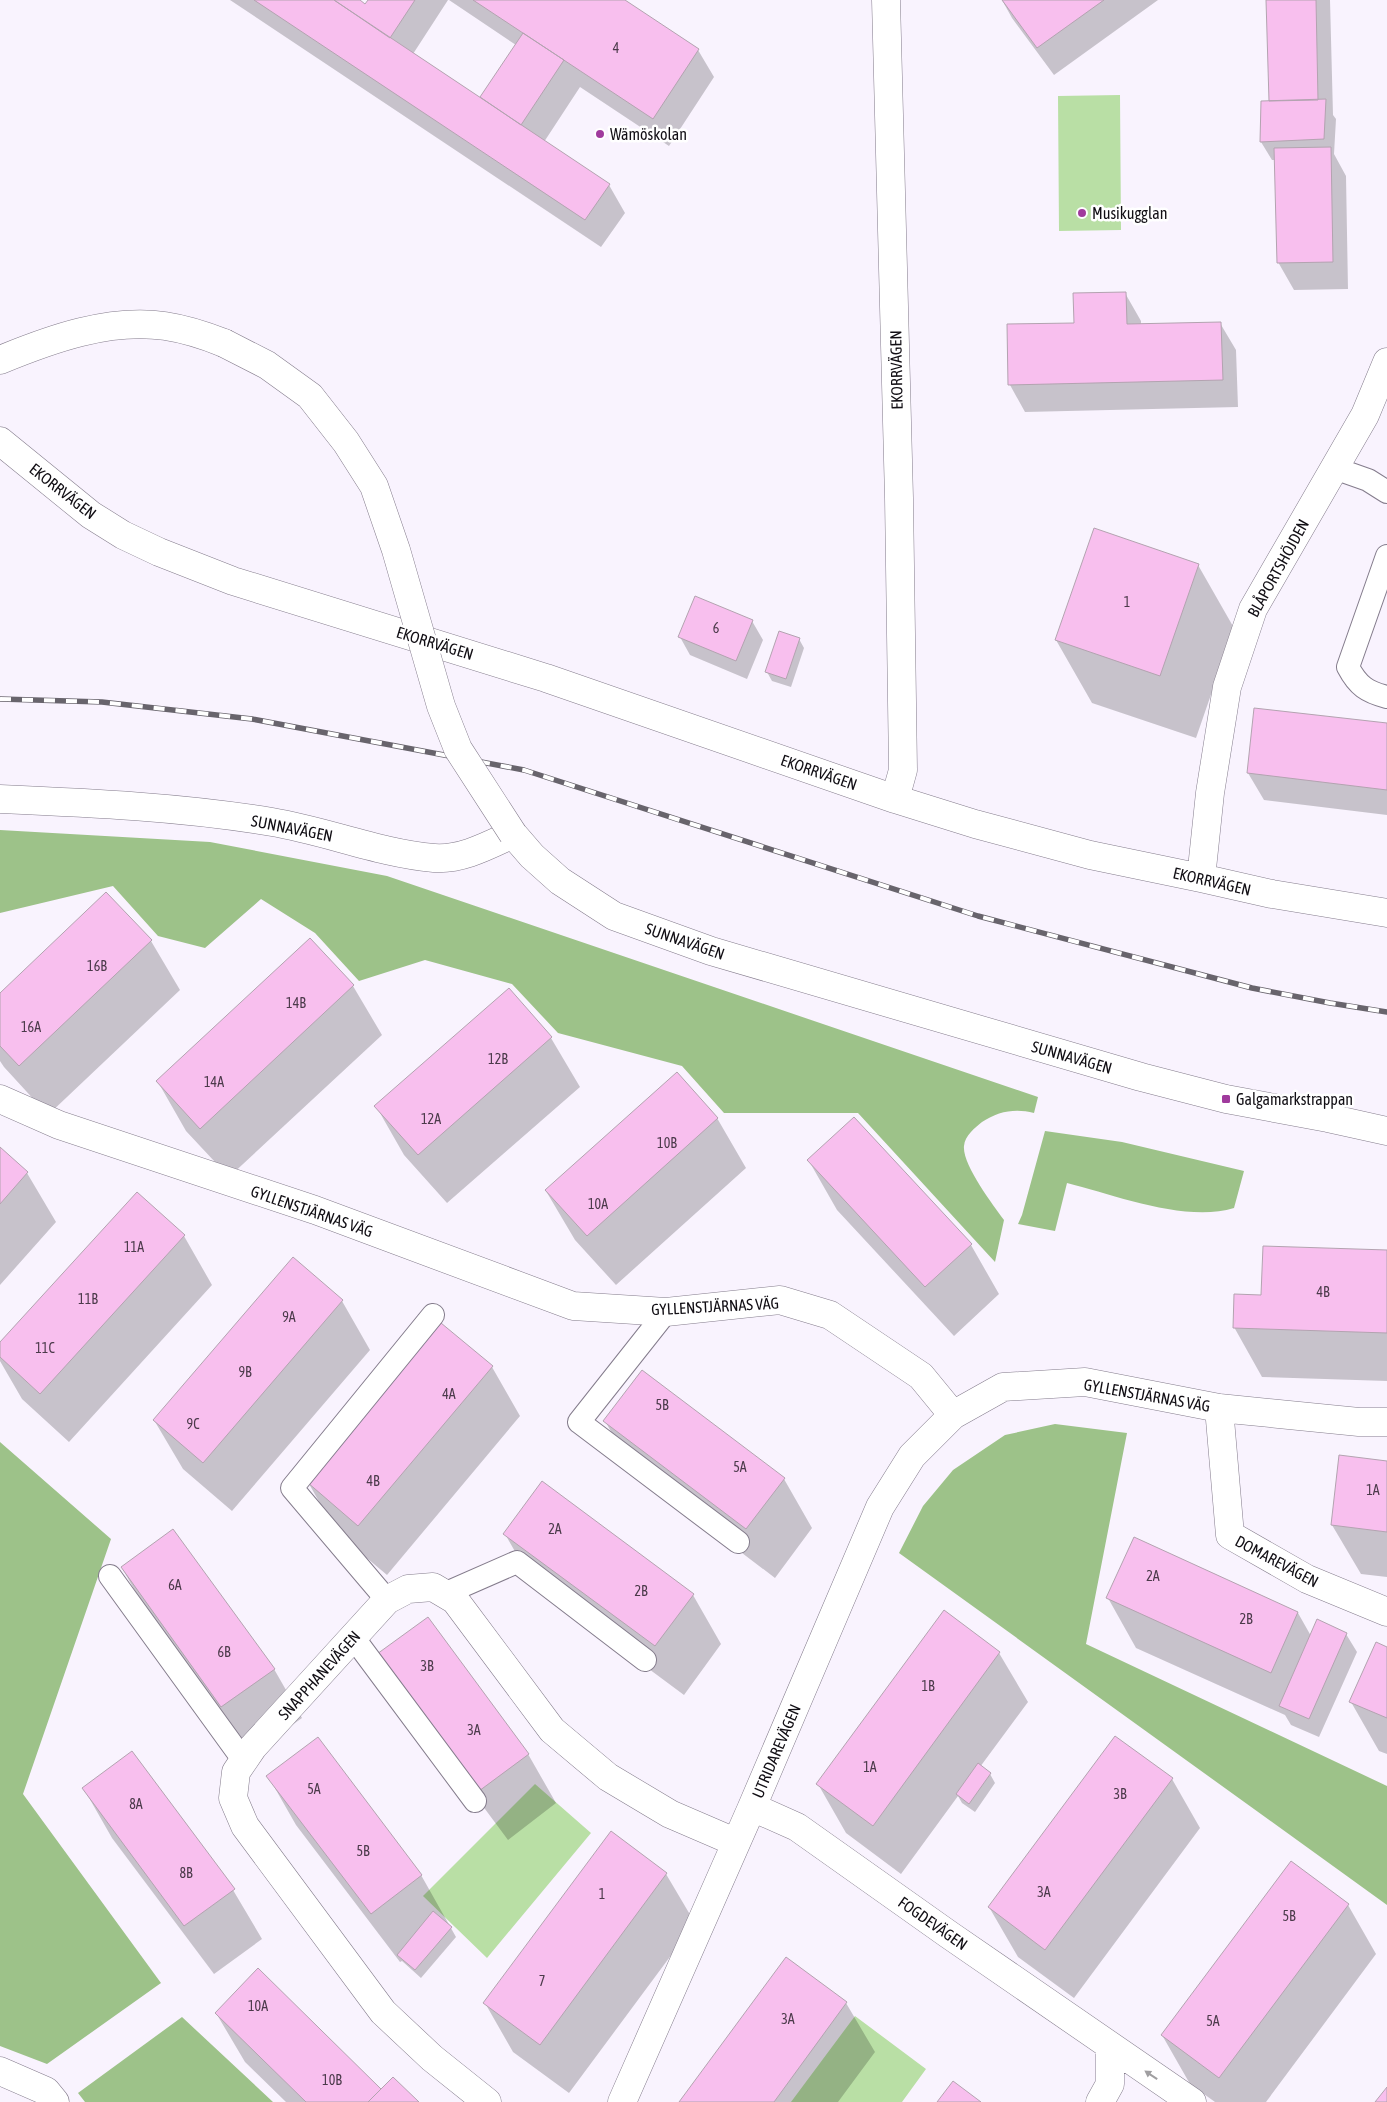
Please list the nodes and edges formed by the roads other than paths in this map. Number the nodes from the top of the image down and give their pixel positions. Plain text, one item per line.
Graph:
1 (886, 0) edge
2 (0, 360) edge
3 (1387, 362) edge
4 (0, 441) edge
5 (1334, 468) junction
6 (1387, 492) edge
7 (1387, 556) edge
8 (1387, 697) edge
9 (0, 799) edge
10 (895, 799) junction
11 (513, 834) junction
12 (1201, 878) junction
13 (1387, 913) edge
14 (0, 1099) edge
15 (1387, 1132) edge
16 (666, 1312) junction
17 (432, 1315) dead end
18 (1219, 1408) junction
19 (953, 1415) junction
20 (1387, 1422) edge
21 (738, 1542) dead end
22 (110, 1576) dead end
23 (444, 1594) junction
24 (387, 1600) junction
25 (1387, 1612) edge
26 (353, 1638) junction
27 (645, 1660) dead end
28 (244, 1761) junction
29 (475, 1801) dead end
30 (752, 1807) junction
31 (735, 1842) junction
32 (1110, 2047) junction
33 (0, 2071) edge
34 (55, 2102) edge
35 (487, 2102) edge
36 (622, 2102) edge
37 (1100, 2102) edge
38 (1192, 2102) edge

1 - 10 street, EKORRVÄGEN
2 - 11 street, bridge
3 - 5 street, BLÅPORTSHÖJDEN
4 - 10 street, EKORRVÄGEN
5 - 6 lane
5 - 12 street, BLÅPORTSHÖJDEN
7 - 8 lane
9 - 11 street, SUNNAVÄGEN
10 - 12 street, EKORRVÄGEN
11 - 15 street, SUNNAVÄGEN
12 - 13 street, EKORRVÄGEN
14 - 16 street, GYLLENSTJÄRNAS VÄG
16 - 19 street, GYLLENSTJÄRNAS VÄG
16 - 21 lane
17 - 24 lane
18 - 19 street, GYLLENSTJÄRNAS VÄG
18 - 20 street, GYLLENSTJÄRNAS VÄG
18 - 25 street, DOMAREVÄGEN
19 - 30 street, UTRIDAREVÄGEN
22 - 28 lane
23 - 24 street, SNAPPHANEVÄGEN
23 - 27 lane
23 - 31 street, SNAPPHANEVÄGEN
24 - 26 street, SNAPPHANEVÄGEN
26 - 28 street, SNAPPHANEVÄGEN
26 - 29 lane
28 - 35 street, SNAPPHANEVÄGEN
30 - 31 street, UTRIDAREVÄGEN
30 - 32 street, FOGDEVÄGEN
31 - 36 street, UTRIDAREVÄGEN
32 - 37 street
38 -> 32 street, FOGDEVÄGEN
33 - 34 street

